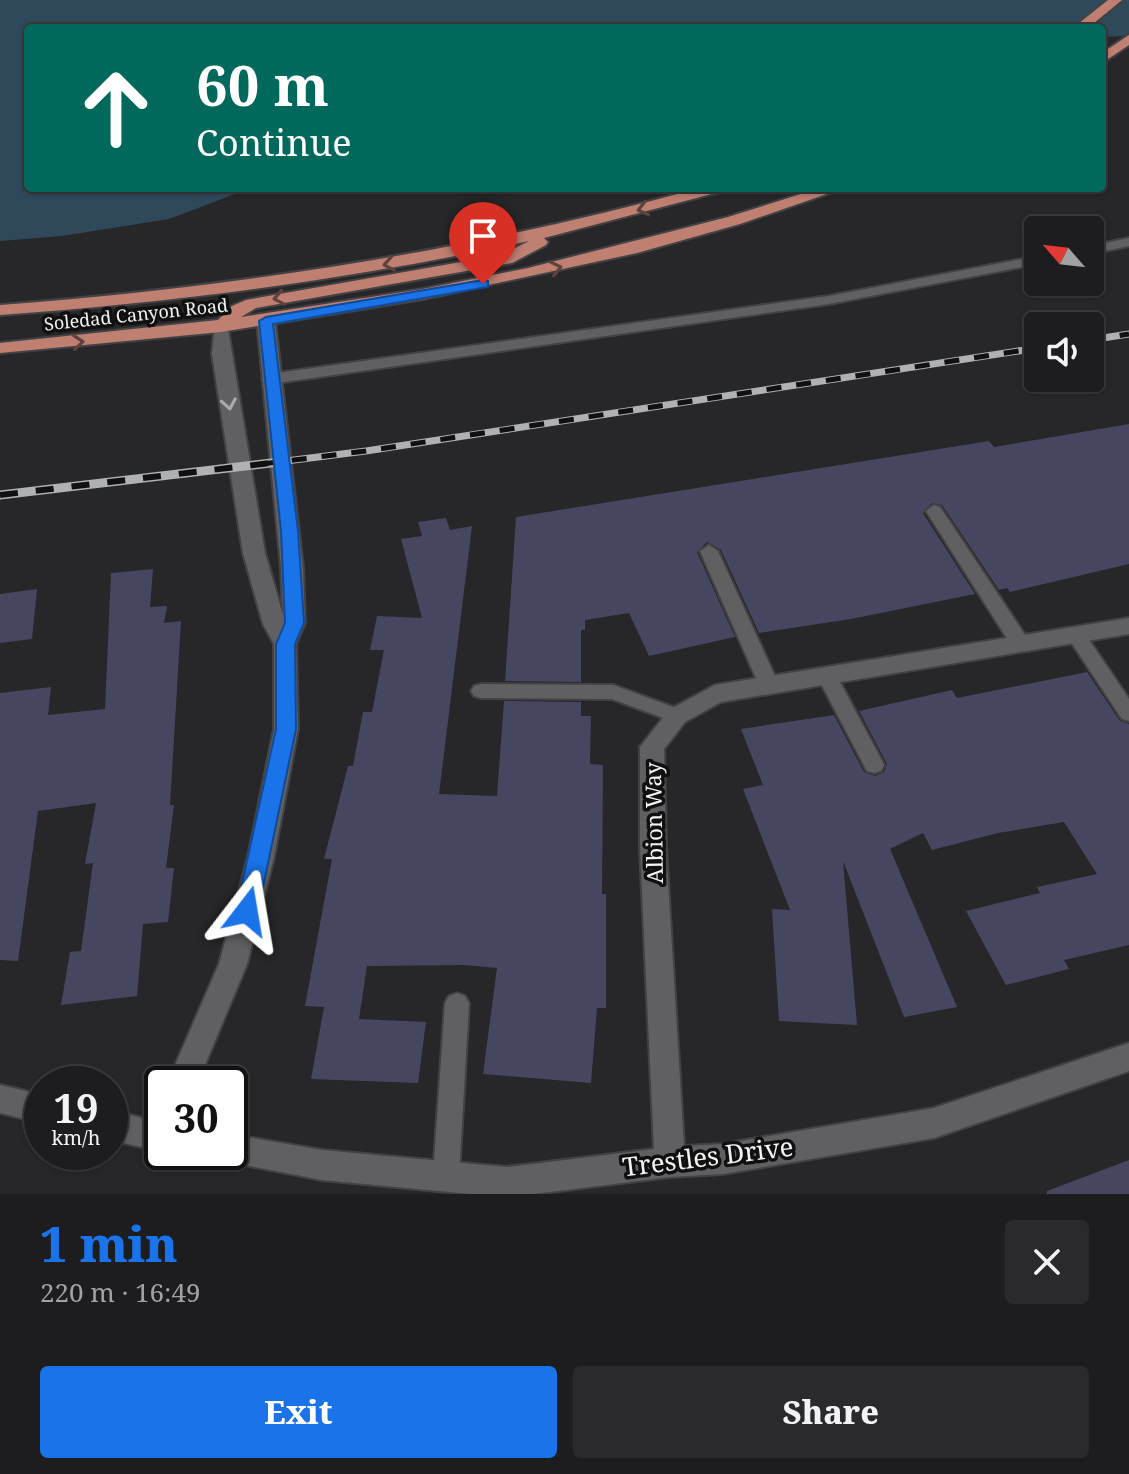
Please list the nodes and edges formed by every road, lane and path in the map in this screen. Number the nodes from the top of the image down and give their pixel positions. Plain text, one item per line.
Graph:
1 (1116, 0) edge
2 (1085, 24) edge
3 (1127, 41) edge
4 (1106, 56) edge
5 (703, 192) edge
6 (824, 192) edge
7 (570, 228) junction
8 (1129, 242) edge
9 (1104, 247) edge
10 (1024, 263) edge
11 (0, 310) edge
12 (266, 321) junction
13 (221, 327) junction
14 (0, 348) edge
15 (270, 379) junction
16 (934, 511) dead end
17 (709, 551) dead end
18 (1129, 626) edge
19 (1076, 636) junction
20 (285, 644) junction
21 (1022, 646) junction
22 (827, 676) junction
23 (769, 685) junction
24 (481, 691) dead end
25 (1129, 714) edge
26 (677, 716) junction
27 (874, 765) dead end
28 (457, 1003) dead end
29 (1129, 1057) edge
30 (190, 1066) edge
31 (0, 1099) edge
32 (24, 1105) edge
33 (248, 1152) edge
34 (670, 1162) junction
35 (446, 1176) junction

1 - 2 main road
3 - 4 main road
5 -> 7 main road, Soledad Canyon Road
12 -> 6 main road, Soledad Canyon Road
7 -> 11 main road, Soledad Canyon Road
7 -> 13 main road
8 - 9 lane
10 - 15 lane
12 - 13 main road, Soledad Canyon Road
12 - 15 street
14 -> 13 main road, Soledad Canyon Road
13 -> 20 street
15 - 20 street
16 - 21 lane
17 - 23 lane
18 - 19 street, Albion Way
19 - 21 street, Albion Way
19 - 25 lane
20 - 30 street
21 - 22 street, Albion Way
22 - 23 street, Albion Way
22 - 27 lane
23 - 26 street, Albion Way
24 - 26 lane
26 - 34 street, Albion Way
28 - 35 lane
29 - 34 street, Trestles Drive
31 - 32 street
33 - 35 street, Trestles Drive
34 - 35 street, Trestles Drive

